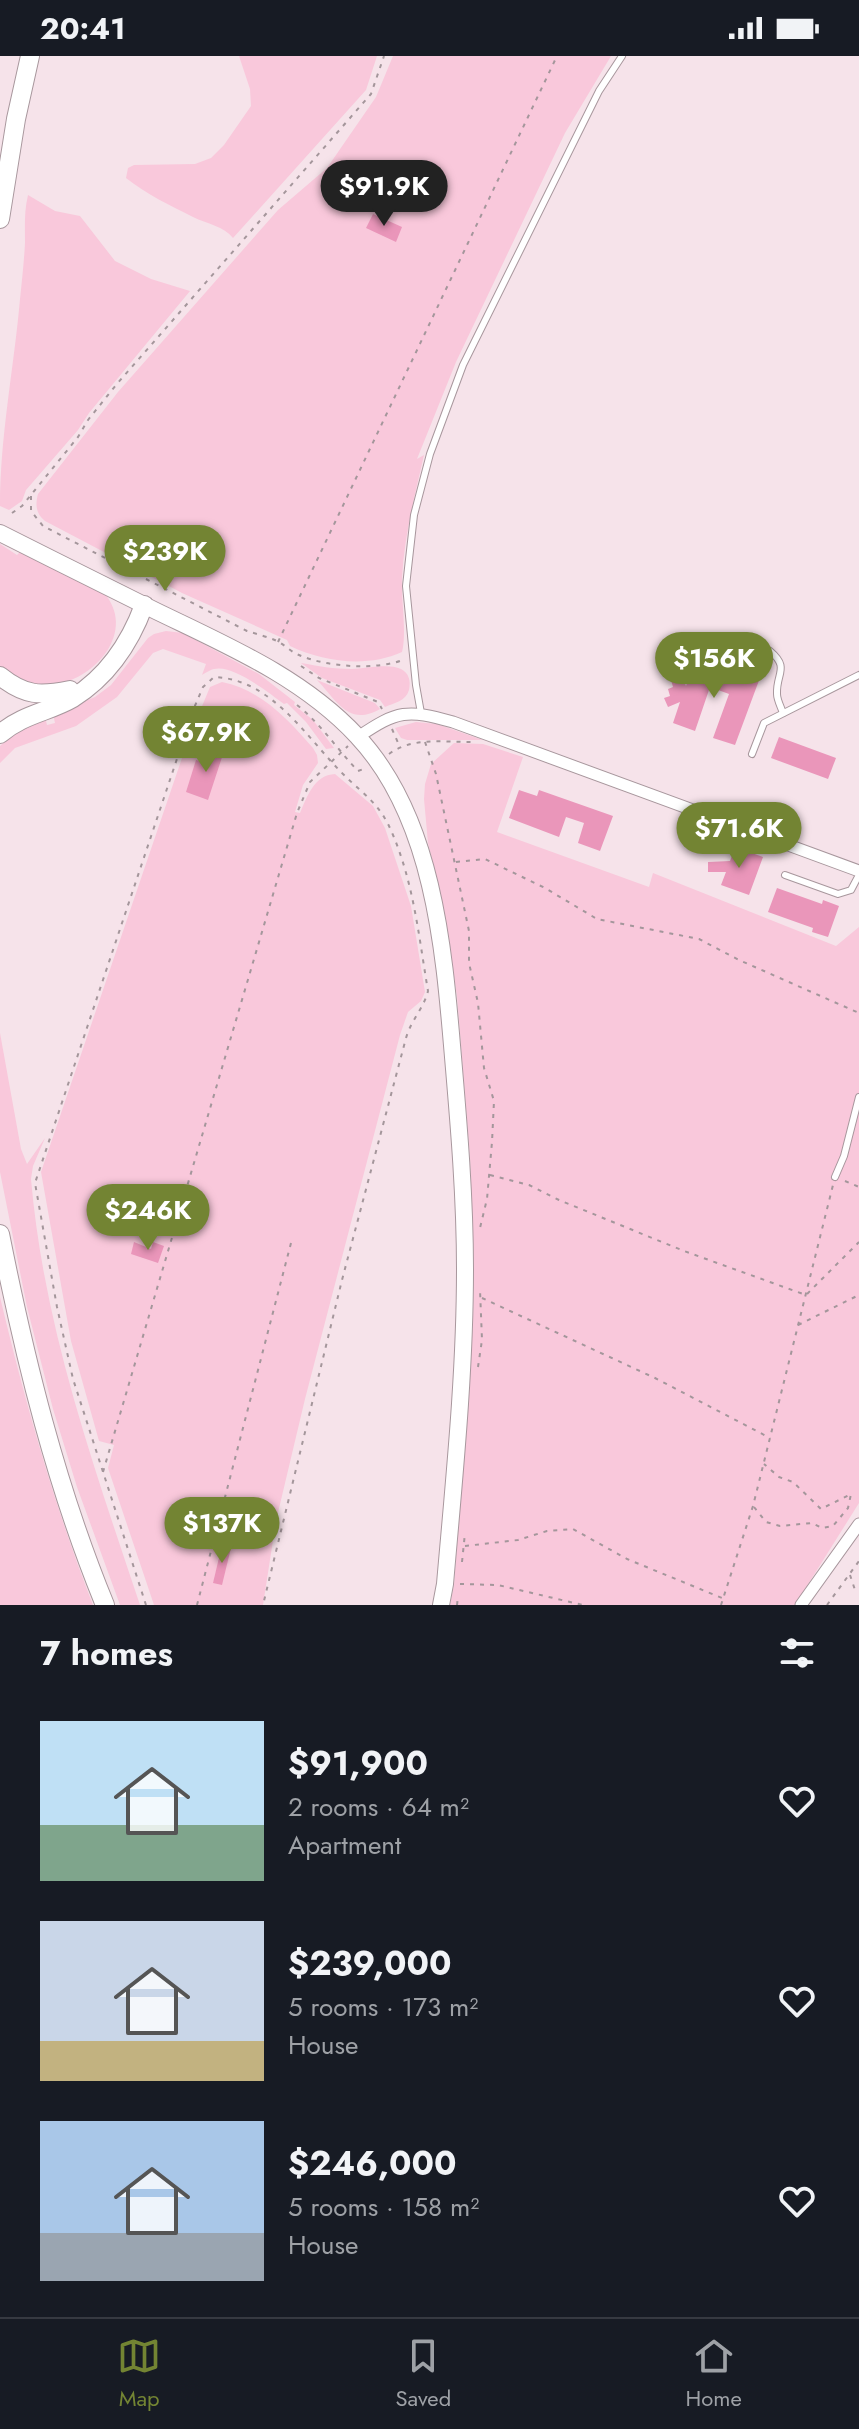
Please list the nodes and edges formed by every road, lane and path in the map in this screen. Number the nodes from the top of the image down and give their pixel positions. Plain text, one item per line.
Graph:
1 (30, 56) edge
2 (384, 56) edge
3 (557, 56) edge
4 (622, 56) edge
5 (0, 219) edge
6 (31, 495) junction
7 (12, 513) dead end
8 (6, 536) edge
9 (144, 605) junction
10 (278, 642) junction
11 (770, 651) dead end
12 (413, 656) junction
13 (301, 666) dead end
14 (859, 675) edge
15 (0, 676) edge
16 (85, 688) junction
17 (297, 705) dead end
18 (421, 713) junction
19 (783, 713) junction
20 (387, 719) junction
21 (0, 734) edge
22 (358, 737) junction
23 (481, 742) dead end
24 (399, 746) junction
25 (340, 752) junction
26 (752, 754) dead end
27 (332, 760) junction
28 (378, 762) junction
29 (454, 862) dead end
30 (859, 873) edge
31 (785, 875) dead end
32 (859, 1013) edge
33 (859, 1097) edge
34 (489, 1175) dead end
35 (835, 1177) junction
36 (859, 1187) edge
37 (0, 1234) edge
38 (859, 1242) edge
39 (291, 1243) dead end
40 (806, 1295) junction
41 (859, 1295) edge
42 (480, 1298) dead end
43 (797, 1326) junction
44 (770, 1438) junction
45 (764, 1464) junction
46 (102, 1473) junction
47 (753, 1506) junction
48 (858, 1528) edge
49 (464, 1546) dead end
50 (859, 1561) edge
51 (849, 1574) junction
52 (460, 1584) dead end
53 (856, 1593) dead end
54 (723, 1598) junction
55 (105, 1605) edge
56 (146, 1605) edge
57 (197, 1605) edge
58 (263, 1605) edge
59 (441, 1605) edge
60 (583, 1605) edge
61 (721, 1605) edge
62 (801, 1605) edge
63 (827, 1605) edge

1 - 5 main road
2 - 6 path
3 - 10 path
4 - 12 lane
6 - 7 path
6 - 10 path
8 - 9 main road
9 - 16 main road
9 - 22 main road
10 - 12 path
11 - 19 lane
12 - 18 lane
13 - 20 path
14 - 19 lane
15 - 16 main road
16 - 21 main road
17 - 25 path
18 - 20 street
18 - 30 street
19 - 26 lane
20 - 22 street
20 - 24 path
22 - 25 path
22 - 28 main road
23 - 24 path
24 - 28 path
25 - 27 path
25 - 28 path
27 - 46 path
27 - 46 path
27 - 58 path
28 - 59 main road
29 - 32 path
30 - 31 lane
33 - 35 lane
34 - 40 path
35 - 36 path
35 - 40 path
37 - 55 main road
38 - 40 path
39 - 57 path
40 - 43 path
41 - 43 path
42 - 44 path
43 - 44 path
44 - 45 path
45 - 47 path
45 - 47 path
46 - 56 path
47 - 54 path
48 - 62 street
49 - 54 path
50 - 51 path
51 - 53 path
51 - 63 path
52 - 60 path
54 - 61 path

